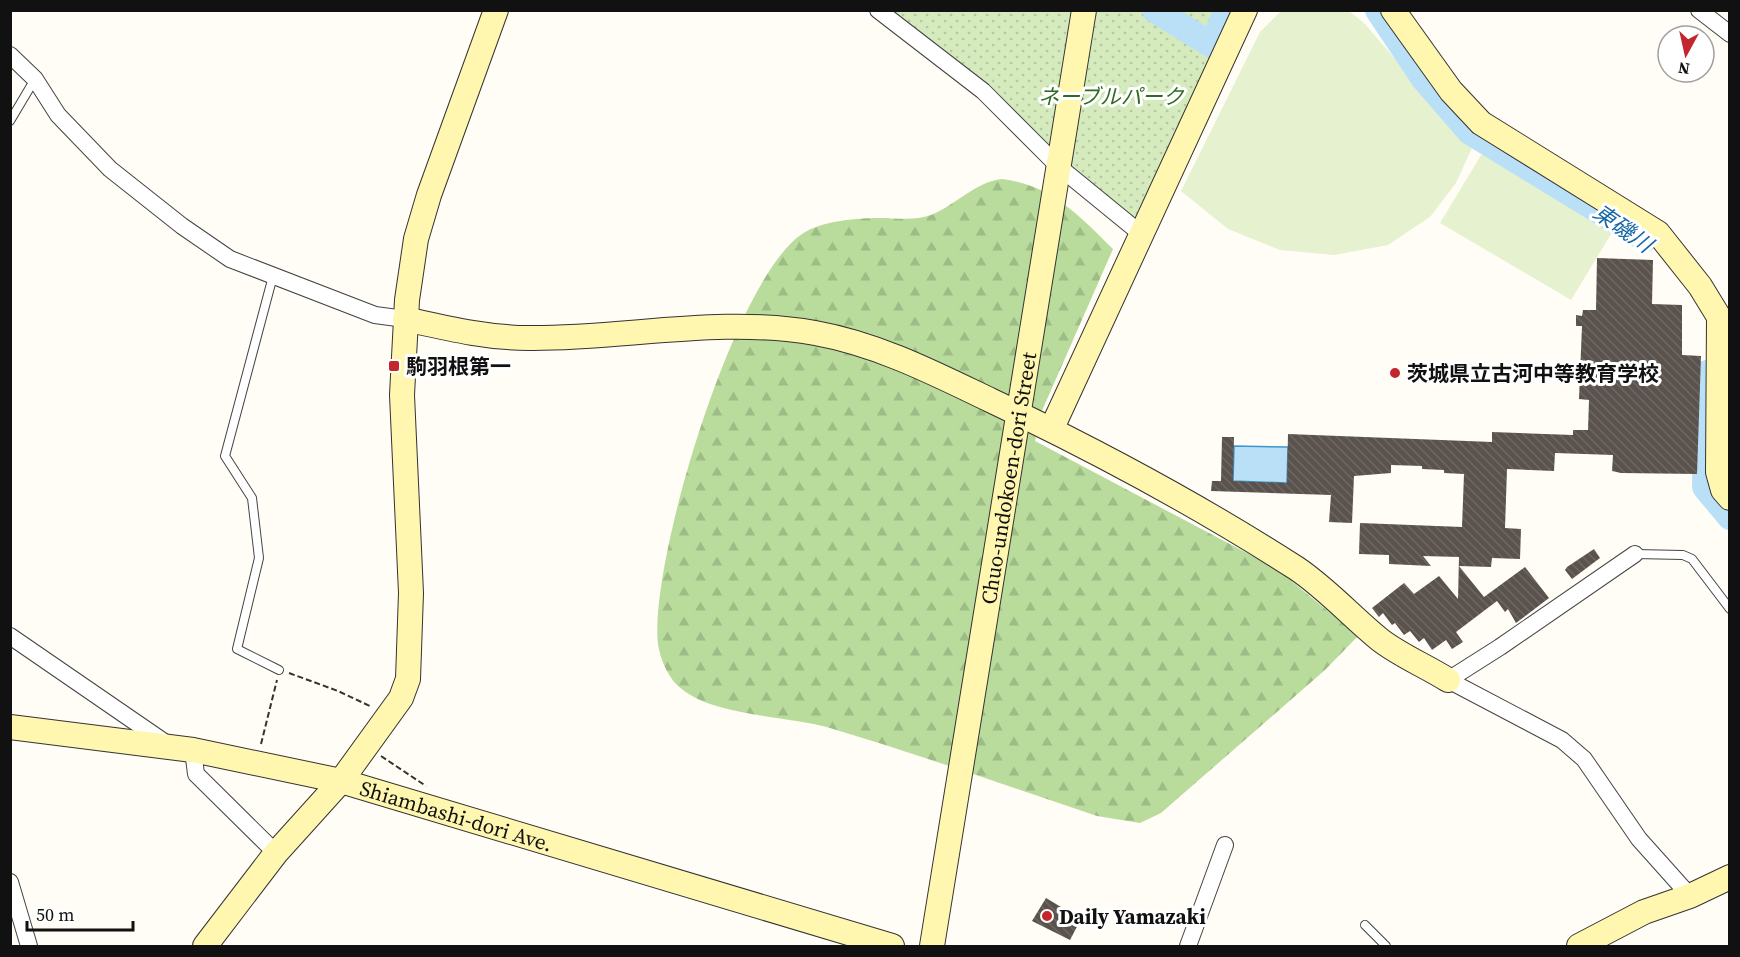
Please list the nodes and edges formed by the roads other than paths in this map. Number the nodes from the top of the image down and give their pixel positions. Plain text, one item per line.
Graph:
1 (496, 10) edge
2 (878, 10) edge
3 (1084, 10) edge
4 (1245, 10) edge
5 (1393, 10) edge
6 (1699, 10) edge
7 (1730, 34) edge
8 (10, 55) edge
9 (35, 79) junction
10 (10, 121) edge
11 (1058, 166) junction
12 (1140, 234) junction
13 (273, 276) junction
14 (405, 319) junction
15 (1019, 414) junction
16 (1052, 428) junction
17 (1730, 498) edge
18 (1635, 554) joint
19 (1730, 609) edge
20 (10, 636) edge
21 (279, 670) road end
22 (1448, 680) junction
23 (10, 728) edge
24 (183, 749) junction
25 (341, 781) junction
26 (1225, 845) dead end
27 (276, 853) junction
28 (1730, 877) edge
29 (10, 882) edge
30 (1690, 896) junction
31 (1365, 925) dead end
32 (861, 942) edge
33 (29, 946) edge
34 (205, 946) edge
35 (892, 946) edge
36 (932, 946) edge
37 (1188, 946) edge
38 (1386, 946) edge
39 (1579, 946) edge

1 - 14 street
2 - 11 street
3 - 11 street, Chuo-undokoen-dori Street
4 - 12 street
5 - 17 street
6 - 7 street
8 - 9 street
9 - 10 lane
9 - 13 street
11 - 12 street
11 - 15 street, Chuo-undokoen-dori Street
12 - 16 street
13 - 14 street
13 - 21 lane
14 - 15 street
14 - 25 street
15 - 16 street
15 - 36 street, Chuo-undokoen-dori Street
16 - 22 street
18 - 19 lane
18 - 22 street
20 - 24 street
22 - 30 street
23 - 24 street, Shiambashi-dori Ave.
24 - 25 street, Shiambashi-dori Ave.
24 - 27 street
25 - 27 street
25 - 32 street, Shiambashi-dori Ave.
26 - 37 street
27 - 34 street
28 - 30 street
29 - 33 street
30 - 39 street
31 - 38 lane
32 - 35 street, Shiambashi-dori Ave.

